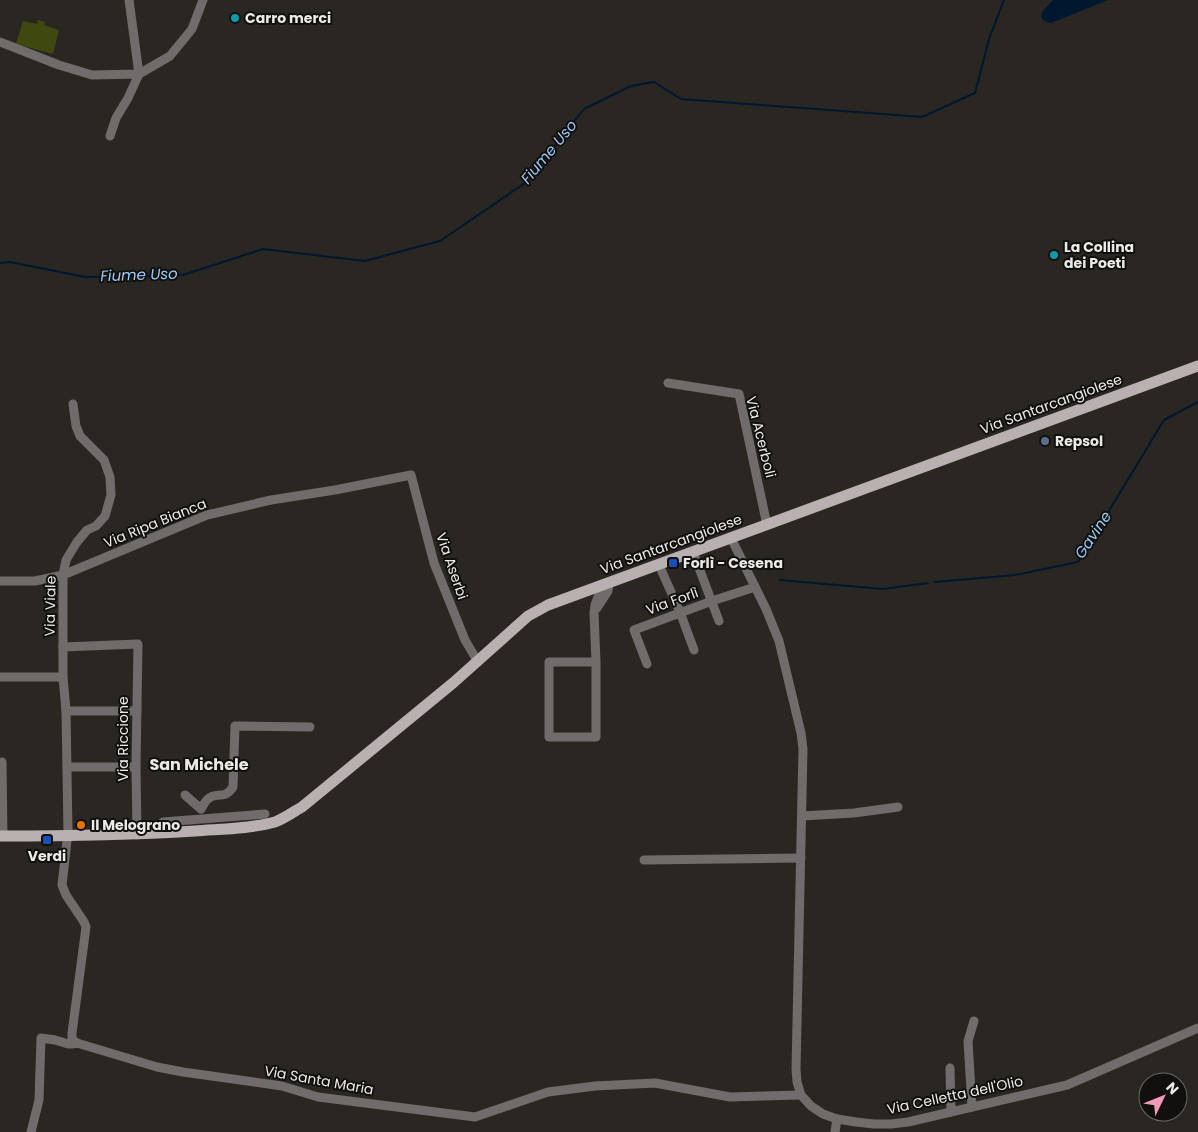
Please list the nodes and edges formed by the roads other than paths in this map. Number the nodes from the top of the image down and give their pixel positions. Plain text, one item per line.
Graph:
1 (129, 0) edge
2 (203, 0) edge
3 (0, 42) edge
4 (139, 74) junction
5 (110, 136) dead end
6 (1198, 366) edge
7 (668, 383) dead end
8 (73, 404) dead end
9 (411, 475) joint
10 (767, 525) junction
11 (731, 538) junction
12 (693, 552) junction
13 (660, 565) junction
14 (64, 575) junction
15 (0, 581) edge
16 (605, 584) junction
17 (755, 587) junction
18 (575, 594) junction
19 (712, 601) junction
20 (594, 612) junction
21 (680, 612) junction
22 (719, 621) dead end
23 (63, 647) junction
24 (694, 650) dead end
25 (478, 662) junction
26 (596, 662) junction
27 (646, 664) dead end
28 (0, 677) edge
29 (63, 677) junction
30 (66, 711) junction
31 (137, 711) junction
32 (310, 727) dead end
33 (2, 762) dead end
34 (67, 767) junction
35 (136, 767) junction
36 (185, 794) dead end
37 (898, 807) dead end
38 (202, 810) junction
39 (265, 814) dead end
40 (802, 816) junction
41 (163, 822) dead end
42 (205, 824) junction
43 (137, 835) junction
44 (2, 836) edge
45 (68, 836) junction
46 (801, 858) junction
47 (644, 860) dead end
48 (974, 1021) dead end
49 (1198, 1028) edge
50 (72, 1033) junction
51 (56, 1040) junction
52 (77, 1044) junction
53 (950, 1068) dead end
54 (801, 1094) junction
55 (972, 1107) junction
56 (952, 1112) junction
57 (837, 1119) junction
58 (31, 1132) edge
59 (835, 1132) edge

1 - 4 street
2 - 4 street
3 - 4 street
4 - 5 street
6 - 10 main road, Via Santarcangiolese
7 - 10 street, Via Acerboli
8 - 14 street, Via Viale
9 - 14 street, Via Ripa Bianca
9 - 25 street, Via Aserbi
10 - 11 main road, Via Santarcangiolese
11 - 12 main road, Via Santarcangiolese
11 - 17 street
12 - 13 main road, Via Santarcangiolese
12 - 19 street
13 - 16 main road, Via Santarcangiolese
13 - 21 street
14 - 15 street, Via Ripa Bianca
14 - 23 street, Via Viale
16 - 18 main road, Via Santarcangiolese
16 - 20 street
17 - 19 street, Via Forlì
17 - 40 street
18 - 20 street
18 - 25 main road, Via Santarcangiolese
19 - 21 street, Via Forlì
19 - 22 street
20 - 26 street
21 - 24 street
21 - 27 street, Via Forlì
23 - 29 street, Via Viale
23 - 31 street, Via Riccione
25 - 42 main road, Via Santarcangiolese
26 - 26 street
28 - 29 street
29 - 30 street, Via Viale
30 - 31 street
30 - 34 street, Via Viale
31 - 35 street, Via Riccione
32 - 38 street
33 - 44 street
34 - 35 street
34 - 45 street, Via Viale
35 - 43 street, Via Riccione
36 - 38 street
37 - 40 street
38 - 42 street
39 - 42 street, Via Santarcangiolese
40 - 46 street
41 - 42 street, Via Santarcangiolese
42 - 43 main road, Via Santarcangiolese
43 - 45 main road, Via Santarcangiolese
44 - 45 main road, Via Santarcangiolese
45 - 50 street
46 - 47 street
46 - 54 street
48 - 55 street
49 - 55 street, Via Celletta dell'Olio
50 - 51 street
50 - 52 street
51 - 52 street, Via Santa Maria
51 - 58 street
52 - 54 street, Via Santa Maria
53 - 56 street
54 - 57 street, Via Celletta dell'Olio
55 - 56 street, Via Celletta dell'Olio
56 - 57 street, Via Celletta dell'Olio
57 - 59 street

